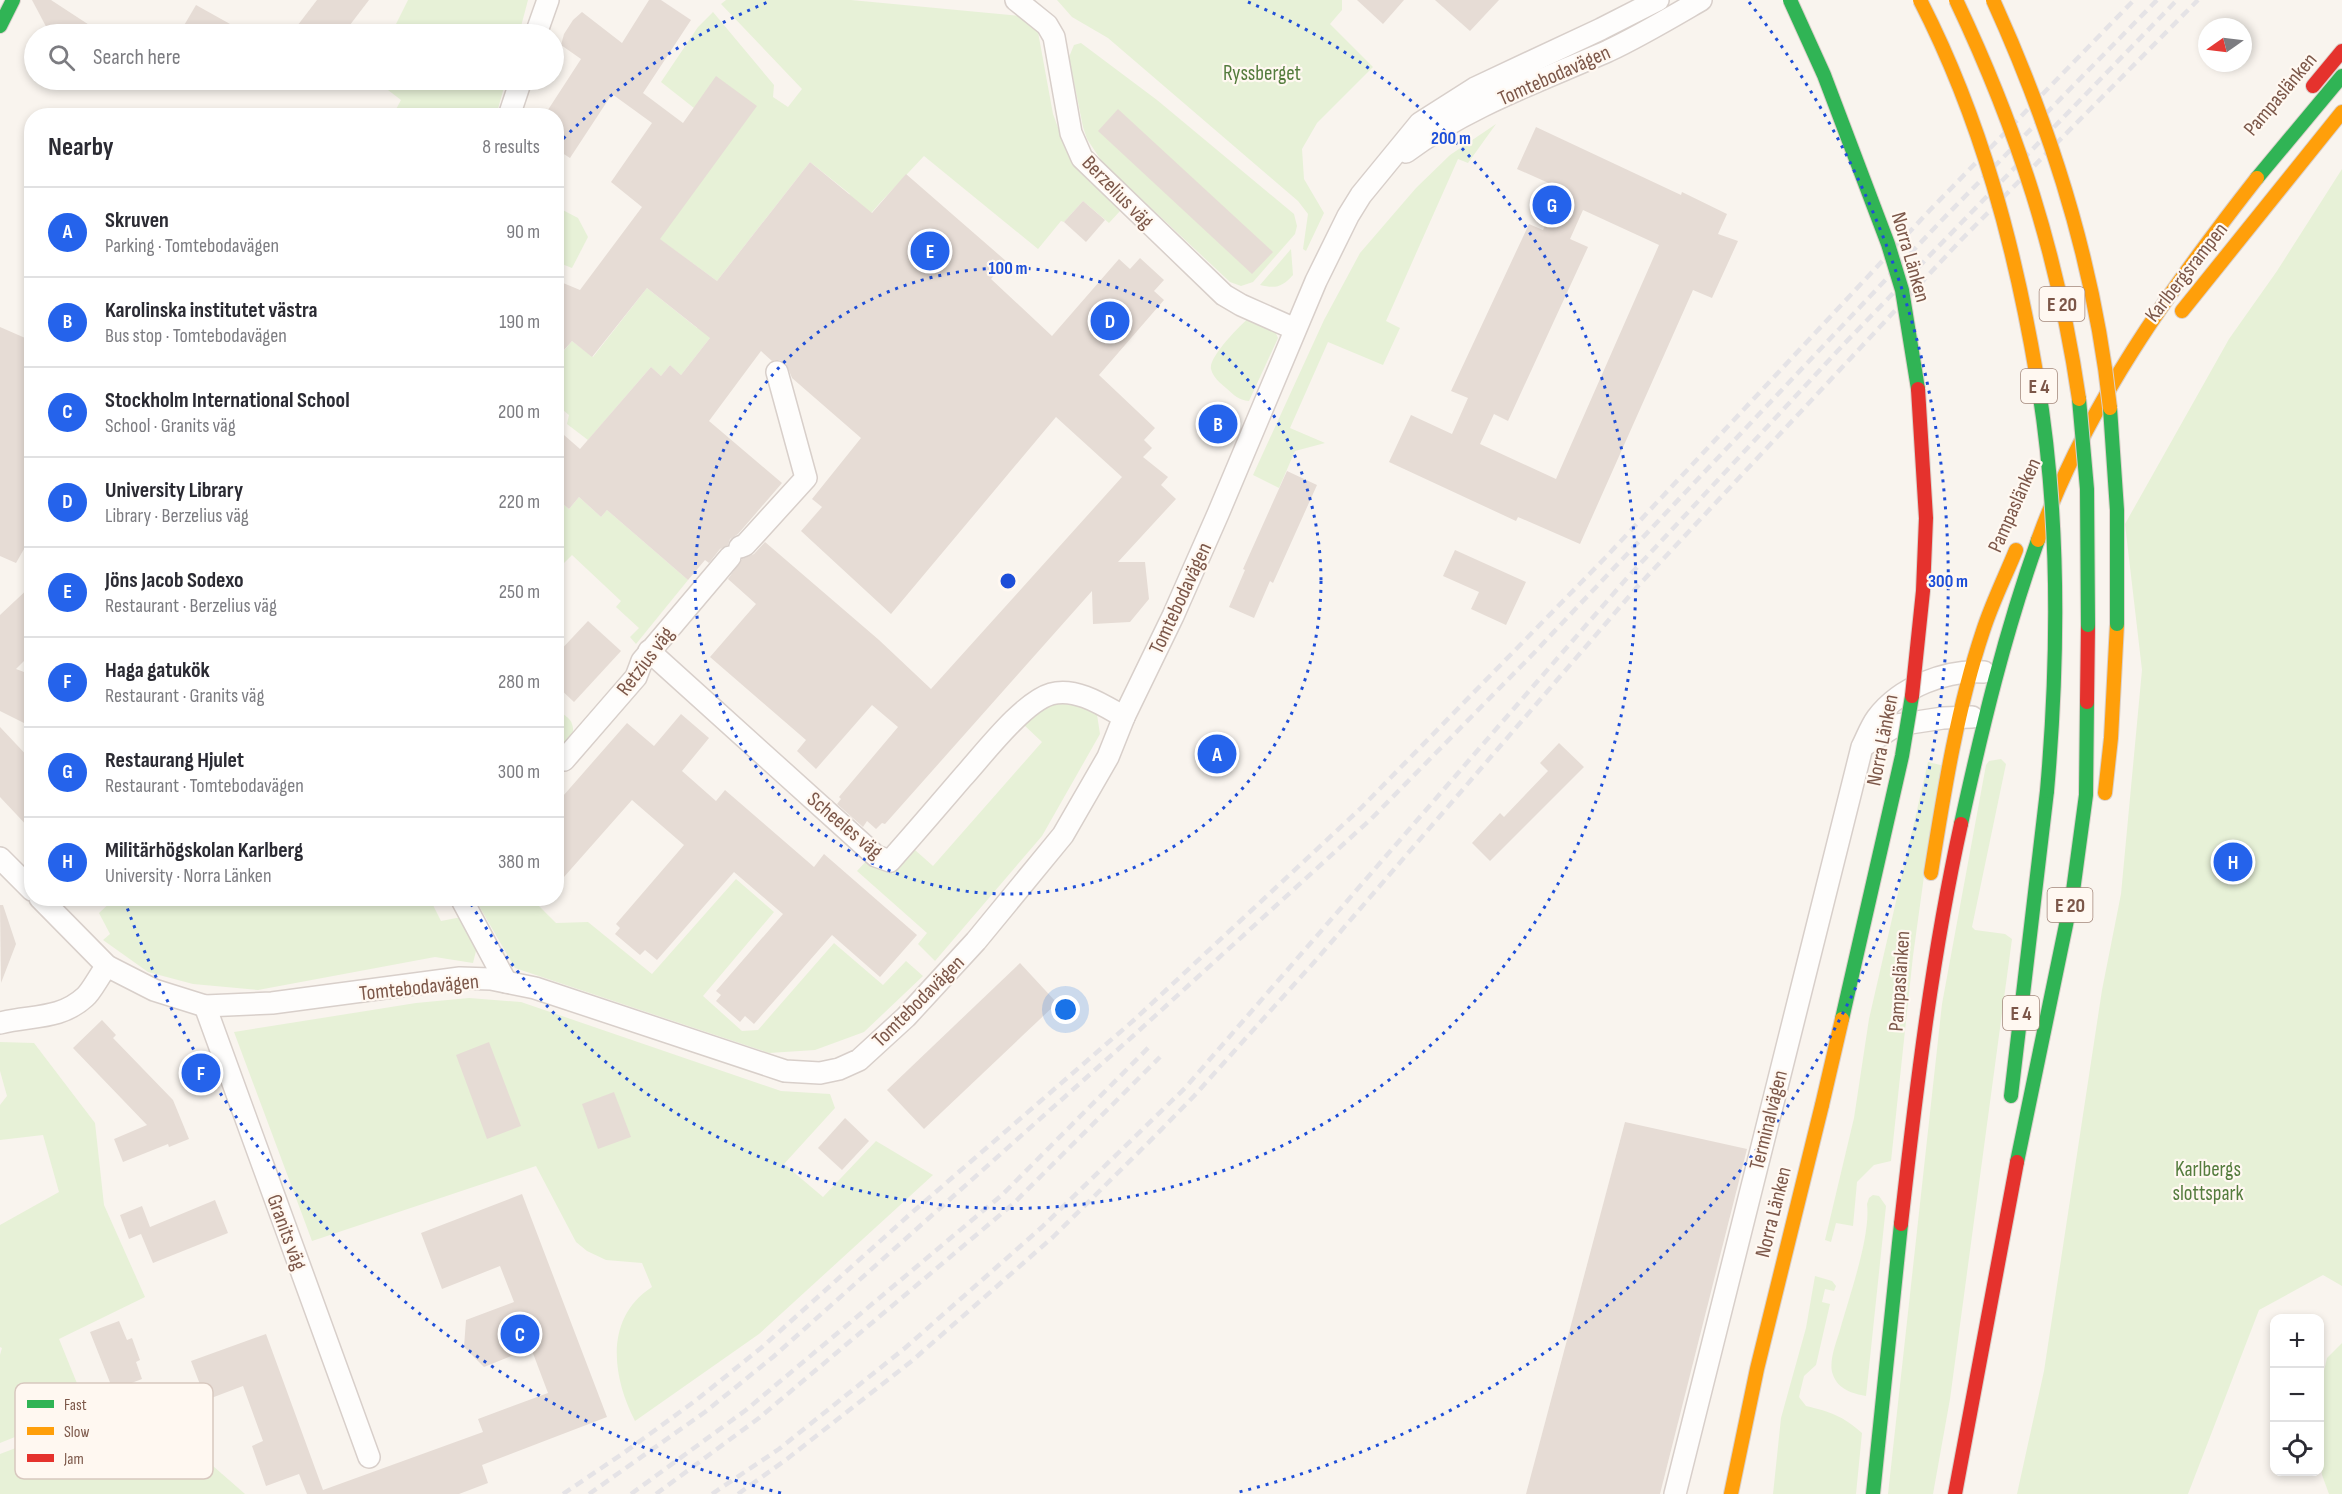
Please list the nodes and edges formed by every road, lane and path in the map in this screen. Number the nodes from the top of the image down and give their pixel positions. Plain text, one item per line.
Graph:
1 (13, 0) edge
2 (548, 0) edge
3 (1016, 0) edge
4 (1658, 0) edge
5 (1701, 0) edge
6 (1790, 0) edge
7 (1920, 0) edge
8 (1956, 0) edge
9 (1993, 0) edge
10 (1, 22) edge
11 (540, 24) edge
12 (2342, 51) edge
13 (2342, 76) edge
14 (518, 90) edge
15 (2306, 95) dead end
16 (512, 108) edge
17 (2342, 112) edge
18 (1379, 173) junction
19 (2140, 315) dead end
20 (2174, 322) dead end
21 (1295, 329) junction
22 (2145, 358) dead end
23 (777, 372) dead end
24 (2070, 462) junction
25 (2039, 494) dead end
26 (2021, 539) dead end
27 (649, 651) junction
28 (1972, 671) junction
29 (1997, 674) junction
30 (1961, 716) junction
31 (1124, 717) junction
32 (1985, 717) junction
33 (1862, 747) junction
34 (564, 760) edge
35 (2103, 806) dead end
36 (0, 858) edge
37 (24, 875) edge
38 (1930, 882) dead end
39 (48, 906) edge
40 (465, 906) edge
41 (107, 966) junction
42 (1919, 976) dead end
43 (506, 982) junction
44 (205, 1005) junction
45 (0, 1023) edge
46 (2043, 1104) dead end
47 (2010, 1105) dead end
48 (1913, 1127) junction
49 (2005, 1149) dead end
50 (2013, 1181) junction
51 (2002, 1235) junction
52 (369, 1457) dead end
53 (1732, 1493) edge
54 (1675, 1494) edge
55 (1873, 1494) edge
56 (1955, 1494) edge

1 - 10 main road
2 - 11 street
3 - 21 street, Berzelius väg
4 - 18 street, Tomtebodavägen
5 - 18 street, Tomtebodavägen
6 - 53 main road, Norra Länken, bridge
7 - 47 main road, E 4, bridge
8 - 50 main road, E 20, bridge
9 - 35 main road, bridge
12 - 15 main road, Pampaslänken
13 - 24 main road, Pampaslänken
14 - 16 street
17 - 20 main road, Karlbergsrampen
18 - 21 street, Tomtebodavägen
19 - 25 main road, Pampaslänken
21 - 31 street, Tomtebodavägen
22 - 24 main road
23 - 27 street, Retzius väg
24 - 29 main road, Pampaslänken
26 - 28 main road, Pampaslänken
27 - 31 street, Scheeles väg
27 - 34 street, Retzius väg
28 - 29 street, Terminalvägen
28 - 30 main road, Pampaslänken
28 - 33 street, Terminalvägen
29 - 32 main road, Pampaslänken
30 - 32 street
30 - 33 street
30 - 38 main road, Pampaslänken
31 - 43 street, Tomtebodavägen
32 - 48 main road, Pampaslänken
33 - 54 street, Terminalvägen
36 - 37 street
39 - 41 street, Tomtebodavägen
40 - 43 street
41 - 44 street, Tomtebodavägen
41 - 45 street
42 - 48 main road, Pampaslänken
43 - 44 street, Tomtebodavägen
44 - 52 street, Granits väg
46 - 50 main road
48 - 55 main road, Pampaslänken
49 - 51 main road
50 - 51 main road, E 20
51 - 56 main road

